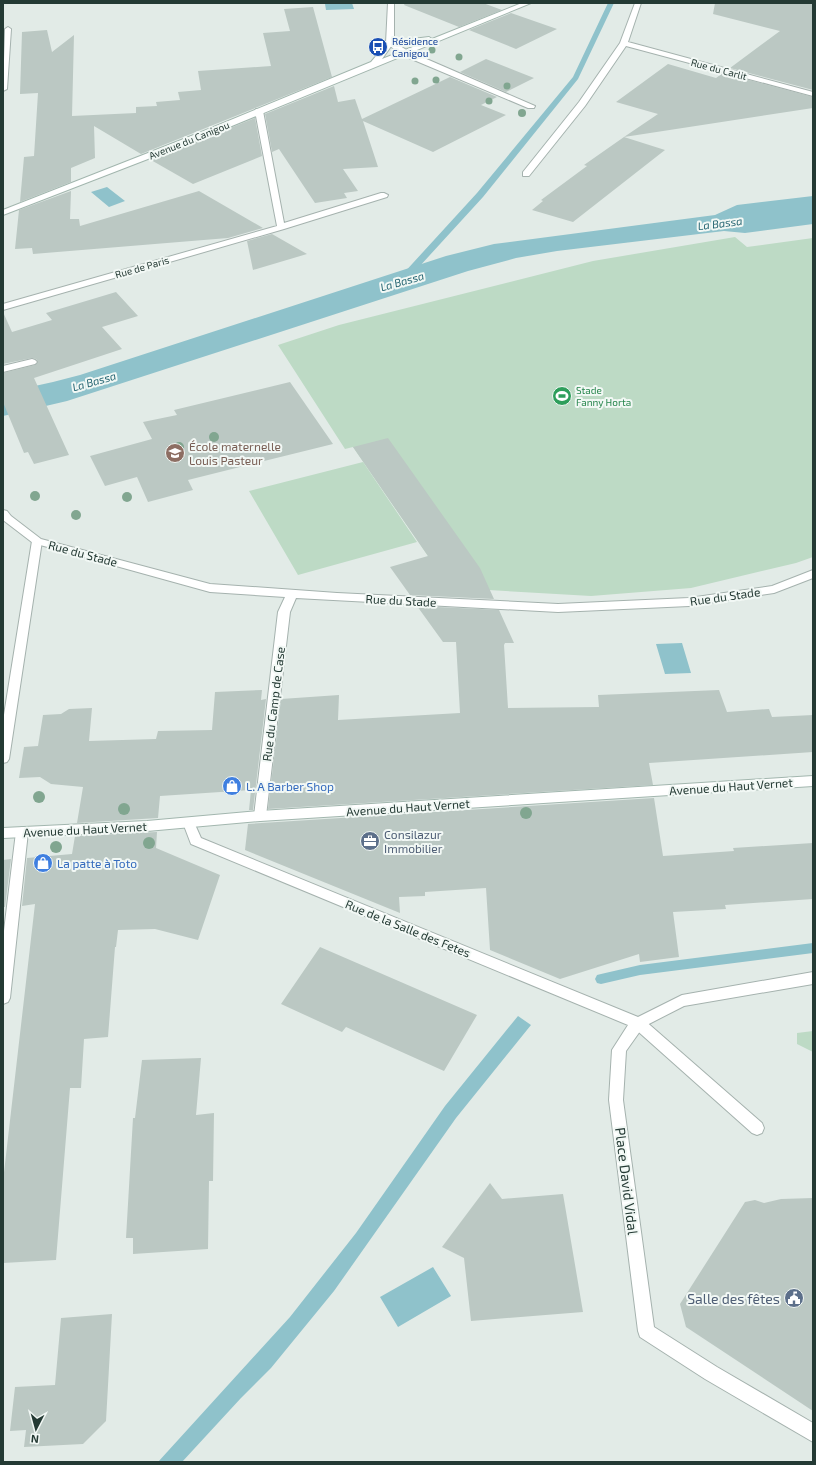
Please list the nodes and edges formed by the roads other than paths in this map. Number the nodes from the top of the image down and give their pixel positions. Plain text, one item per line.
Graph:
1 (391, 3) edge
2 (528, 3) edge
3 (638, 3) edge
4 (8, 29) dead end
5 (439, 39) junction
6 (390, 43) junction
7 (624, 43) junction
8 (405, 53) junction
9 (374, 64) junction
10 (3, 89) edge
11 (813, 94) edge
12 (531, 106) dead end
13 (259, 111) junction
14 (526, 174) dead end
15 (384, 196) dead end
16 (3, 213) edge
17 (281, 227) junction
18 (3, 307) edge
19 (32, 362) dead end
20 (3, 369) edge
21 (3, 513) edge
22 (37, 541) junction
23 (813, 574) edge
24 (292, 594) junction
25 (3, 759) edge
26 (813, 781) edge
27 (260, 816) junction
28 (189, 822) junction
29 (22, 832) junction
30 (3, 833) edge
31 (813, 978) edge
32 (3, 998) edge
33 (638, 1024) junction
34 (757, 1128) dead end
35 (813, 1434) edge

1 - 6 street
2 - 5 street, Avenue du Canigou
3 - 7 street
4 - 10 street
5 - 6 street, Avenue du Canigou
5 - 8 street, Avenue du Canigou
6 - 8 street
6 - 9 street
7 - 11 street, Rue du Carlit
7 - 14 street
8 - 9 street, Avenue du Canigou
8 - 12 street
9 - 13 street, Avenue du Canigou
13 - 16 street, Avenue du Canigou
13 - 17 street
15 - 17 street, Rue de Paris
17 - 18 street, Rue de Paris
19 - 20 street
21 - 22 street, Rue du Stade
22 - 24 street, Rue du Stade
22 - 25 street
23 - 24 street, Rue du Stade
24 - 27 street, Rue du Camp de Case
26 - 27 street, Avenue du Haut Vernet
27 - 28 street, Avenue du Haut Vernet
28 - 29 street, Avenue du Haut Vernet
28 - 33 street, Rue de la Salle des Fetes
29 - 30 street, Avenue du Haut Vernet
29 - 32 street
31 - 33 street, Place David Vidal
33 - 34 street, Rue de la Salle des Fetes
33 - 35 street, Place David Vidal

